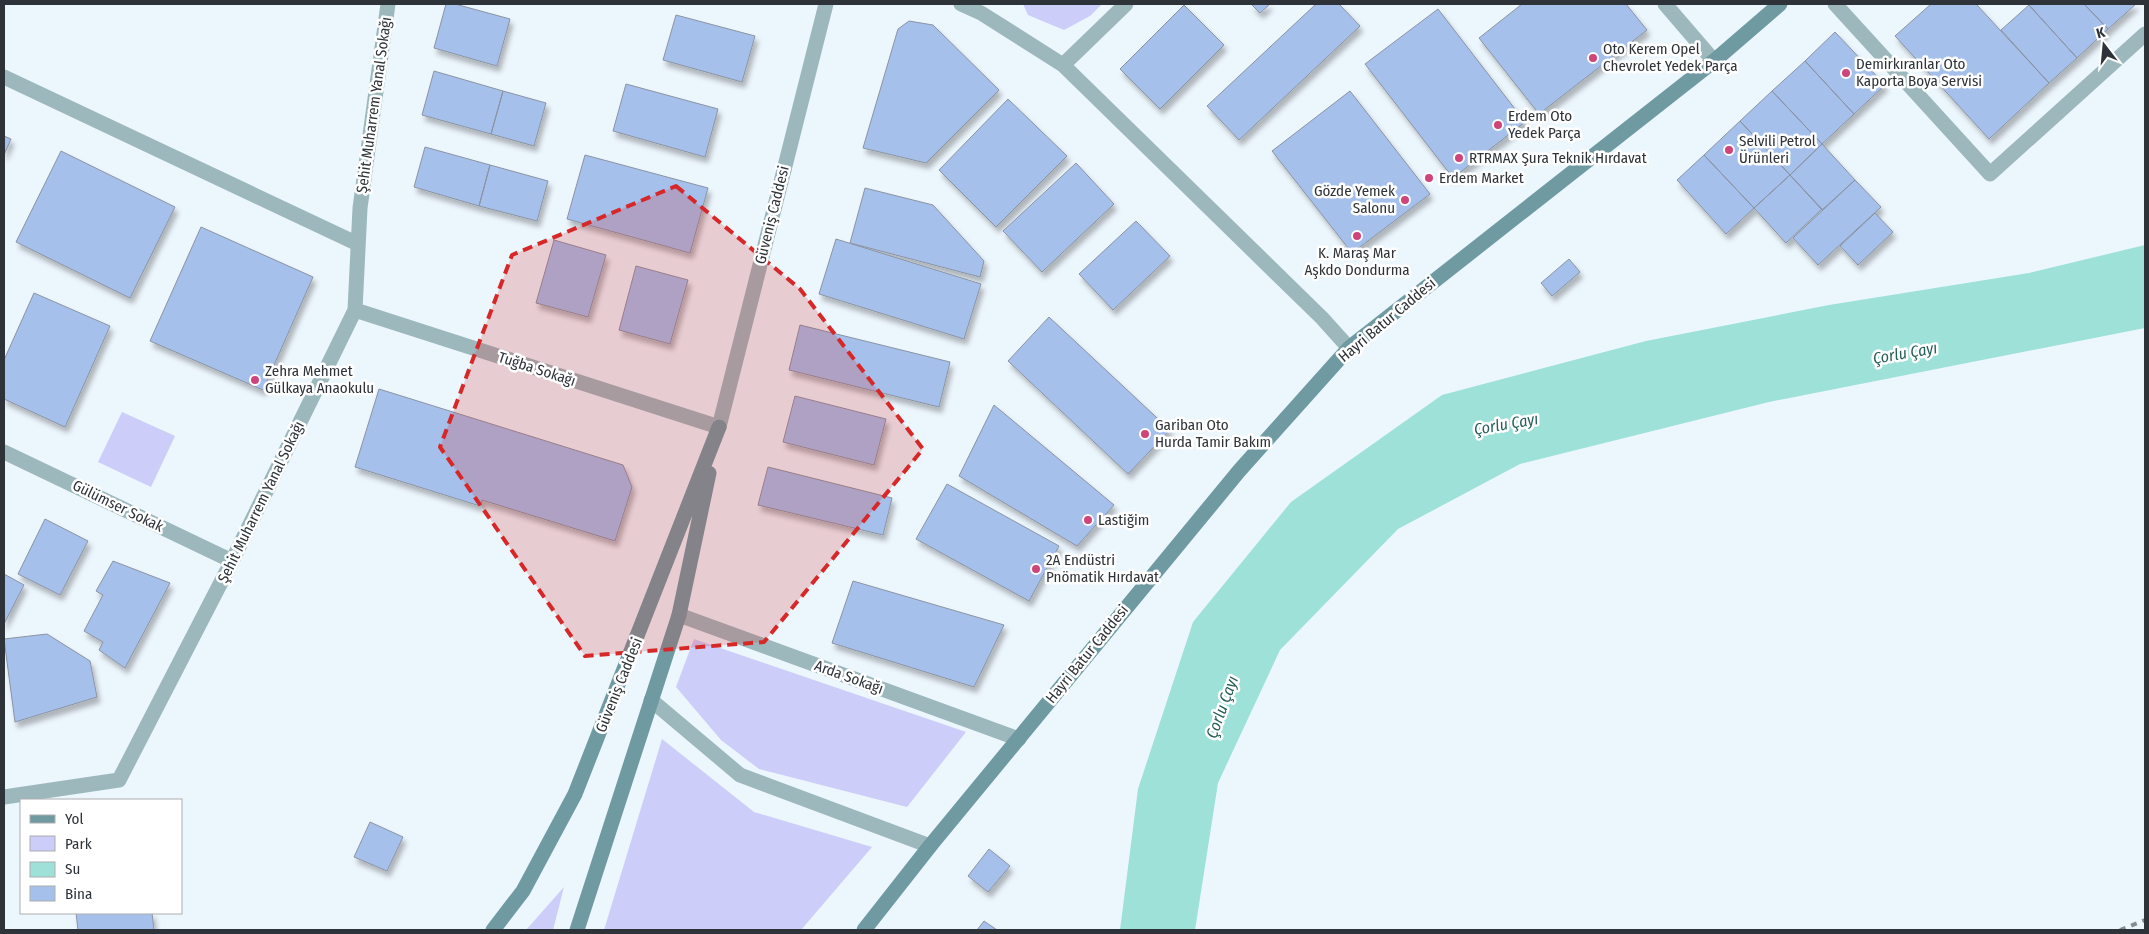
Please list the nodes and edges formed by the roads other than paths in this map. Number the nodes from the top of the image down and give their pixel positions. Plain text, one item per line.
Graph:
1 (388, 4) edge
2 (826, 4) edge
3 (961, 4) edge
4 (1126, 4) edge
5 (1665, 4) edge
6 (1780, 4) edge
7 (1834, 4) edge
8 (986, 8) edge
9 (2145, 34) edge
10 (1714, 61) junction
11 (1063, 65) junction
12 (4, 77) edge
13 (358, 244) junction
14 (355, 310) junction
15 (1349, 348) junction
16 (719, 427) junction
17 (4, 452) edge
18 (232, 561) junction
19 (678, 615) junction
20 (651, 700) junction
21 (1019, 739) junction
22 (4, 797) edge
23 (930, 846) junction
24 (493, 930) edge
25 (578, 930) edge
26 (864, 930) edge

1 - 13 street, Şehit Muharrem Yanal Sokağı
2 - 16 street, Güveniş Caddesi
3 - 8 street
4 - 11 street
5 - 10 street
6 - 10 main road, Hayri Batur Caddesi
7 - 9 street
8 - 11 street
10 - 15 main road, Hayri Batur Caddesi
11 - 15 street
12 - 13 street
13 - 14 street, Şehit Muharrem Yanal Sokağı
14 - 16 street, Tuğba Sokağı
14 - 18 street, Şehit Muharrem Yanal Sokağı
15 - 21 main road, Hayri Batur Caddesi
16 - 19 main road, Güveniş Caddesi
16 - 24 main road, Güveniş Caddesi
17 - 18 street, Gülümser Sokak
18 - 22 street, Şehit Muharrem Yanal Sokağı
19 - 20 main road, Güveniş Caddesi
19 - 21 street, Arda Sokağı
20 - 23 street
20 - 25 main road, Güveniş Caddesi
21 - 23 main road, Hayri Batur Caddesi
23 - 26 main road, Hayri Batur Caddesi

